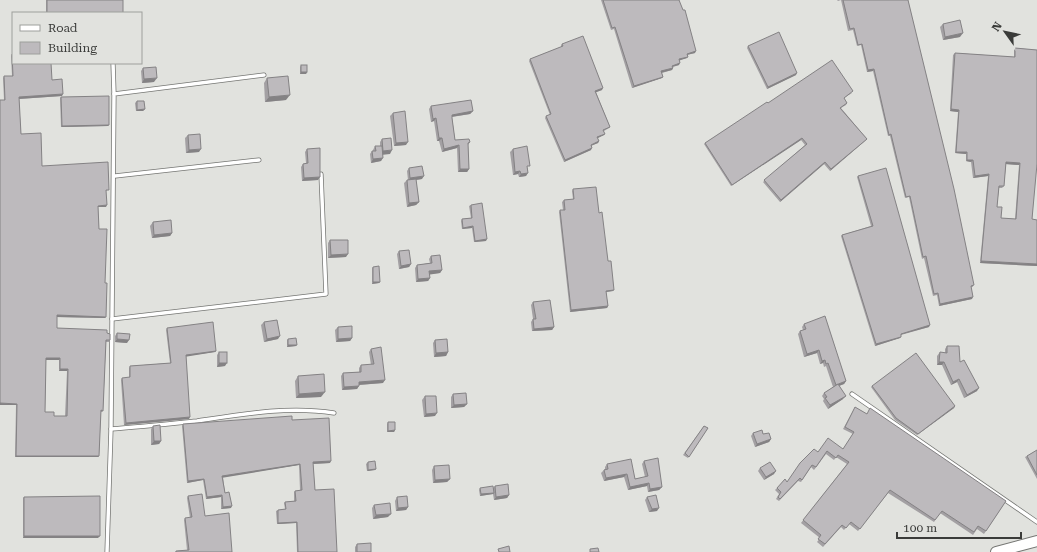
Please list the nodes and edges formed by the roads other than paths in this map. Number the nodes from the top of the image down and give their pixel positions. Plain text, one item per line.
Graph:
1 (113, 64) edge
2 (264, 75) dead end
3 (114, 94) junction
4 (259, 160) dead end
5 (322, 174) edge
6 (115, 176) junction
7 (112, 319) junction
8 (852, 394) dead end
9 (334, 413) dead end
10 (111, 429) junction
11 (1037, 522) edge
12 (1037, 541) edge
13 (107, 552) edge
14 (996, 552) edge

1 - 3 lane
2 - 3 lane
3 - 6 lane
4 - 6 lane
5 - 7 lane
6 - 7 lane
7 - 10 lane
8 - 11 lane
9 - 10 lane
10 - 13 lane
12 - 14 main road

